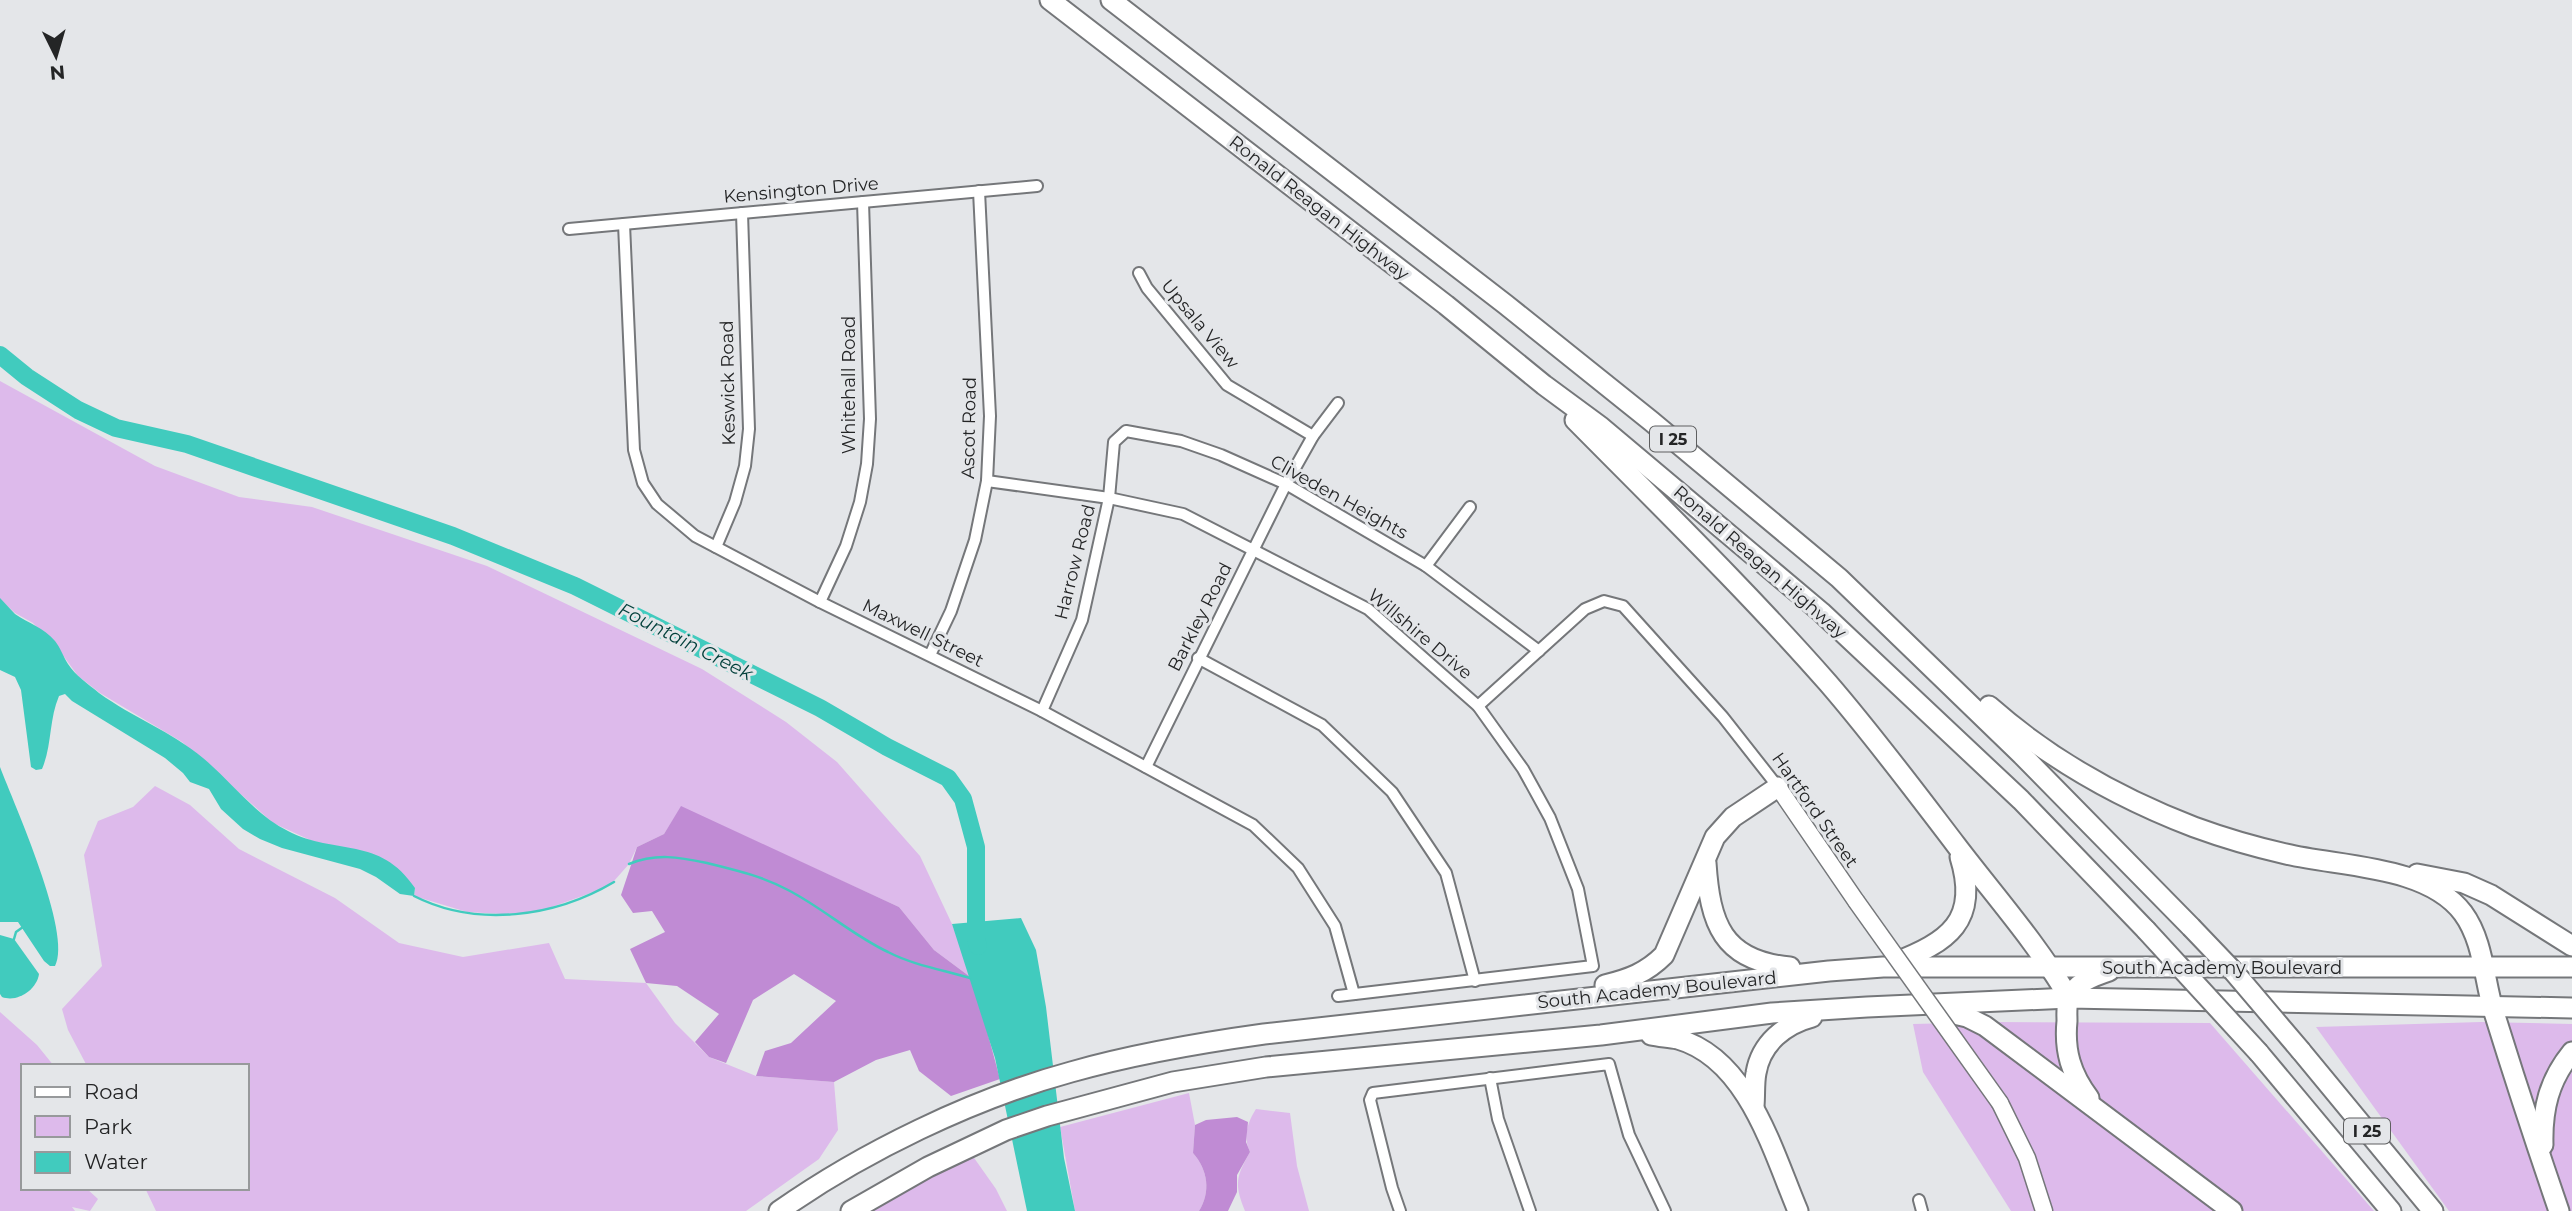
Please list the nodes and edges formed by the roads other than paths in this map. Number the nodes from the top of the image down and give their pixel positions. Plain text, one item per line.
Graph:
1 (1051, 0) edge
2 (1111, 0) edge
3 (1037, 186) dead end
4 (979, 191) junction
5 (863, 202) junction
6 (742, 214) junction
7 (624, 224) junction
8 (569, 229) dead end
9 (1139, 273) dead end
10 (1544, 385) junction
11 (1338, 403) dead end
12 (1313, 436) junction
13 (987, 481) junction
14 (1286, 484) junction
15 (1109, 498) junction
16 (1469, 507) dead end
17 (716, 547) junction
18 (1255, 550) junction
19 (1426, 566) junction
20 (820, 602) junction
21 (1892, 629) junction
22 (1539, 651) junction
23 (930, 655) junction
24 (1198, 658) junction
25 (1478, 706) junction
26 (1042, 711) junction
27 (1146, 767) junction
28 (1778, 788) junction
29 (1957, 846) junction
30 (1706, 856) junction
31 (2383, 872) junction
32 (2572, 946) edge
33 (2050, 966) junction
34 (1883, 967) junction
35 (2117, 968) junction
36 (2483, 968) junction
37 (2572, 968) edge
38 (1829, 971) junction
39 (1475, 981) junction
40 (1354, 994) junction
41 (1338, 996) dead end
42 (2069, 998) junction
43 (1543, 1002) junction
44 (1908, 1006) junction
45 (2492, 1006) junction
46 (1867, 1007) junction
47 (2572, 1008) edge
48 (1601, 1035) junction
49 (2572, 1052) edge
50 (1490, 1078) junction
51 (1754, 1106) junction
52 (2095, 1107) junction
53 (2543, 1164) junction
54 (779, 1211) edge
55 (851, 1211) edge
56 (1401, 1211) edge
57 (1530, 1211) edge
58 (1665, 1211) edge
59 (1798, 1211) edge
60 (2044, 1211) edge
61 (2232, 1211) edge
62 (2391, 1211) edge
63 (2433, 1211) edge
64 (2559, 1211) edge

1 - 10 highway, Ronald Reagan Highway / I 25
2 - 21 highway, Ronald Reagan Highway / I 25
3 - 4 street, Kensington Drive
4 - 5 street, Kensington Drive
4 - 13 street, Ascot Road
5 - 6 street, Kensington Drive
5 - 20 street, Whitehall Road
6 - 7 street, Kensington Drive
6 - 17 street, Keswick Road
7 - 8 street, Kensington Drive
7 - 17 street, Maxwell Street
9 - 12 street, Upsala View
10 - 29 highway
10 - 62 highway, Ronald Reagan Highway / I 25, bridge
11 - 12 street, Barkley Road
12 - 14 street, Barkley Road
13 - 15 street, Willshire Drive
13 - 23 street, Ascot Road
14 - 15 street, Cliveden Heights
14 - 18 street, Barkley Road
14 - 19 street, Cliveden Heights
15 - 18 street, Willshire Drive
15 - 26 street, Harrow Road
16 - 19 street
17 - 20 street, Maxwell Street
18 - 24 street, Barkley Road
18 - 25 street, Willshire Drive
19 - 22 street, Cliveden Heights
20 - 23 street, Maxwell Street
21 - 31 highway
21 - 63 highway, Ronald Reagan Highway / I 25, bridge
22 - 25 street, Hartford Street
22 - 28 street, Hartford Street
23 - 26 street, Maxwell Street
24 - 27 street, Barkley Road
24 - 39 street
25 - 39 street, Willshire Drive
26 - 27 street, Maxwell Street
27 - 40 street, Maxwell Street
28 - 30 highway
28 - 60 street, Hartford Street, bridge
29 - 33 highway
29 - 34 highway
30 - 38 highway
30 - 43 highway
31 - 32 highway
31 - 36 highway
33 - 34 highway, South Academy Boulevard
33 - 35 highway, South Academy Boulevard
33 - 42 highway
34 - 38 highway, South Academy Boulevard
35 - 36 highway, South Academy Boulevard
35 - 42 highway
36 - 37 highway, South Academy Boulevard
36 - 45 highway
38 - 43 highway, South Academy Boulevard
39 - 40 street
40 - 41 street
42 - 44 highway, South Academy Boulevard
42 - 45 highway, South Academy Boulevard
42 - 52 highway
43 - 54 highway, South Academy Boulevard
44 - 46 highway, South Academy Boulevard
44 - 52 highway
45 - 47 highway, South Academy Boulevard
45 - 53 highway
46 - 48 highway, South Academy Boulevard
46 - 51 highway
48 - 51 highway
48 - 55 highway, South Academy Boulevard
49 - 53 highway
50 - 56 street
50 - 57 street
50 - 58 street
51 - 59 highway
52 - 61 highway
53 - 64 highway

